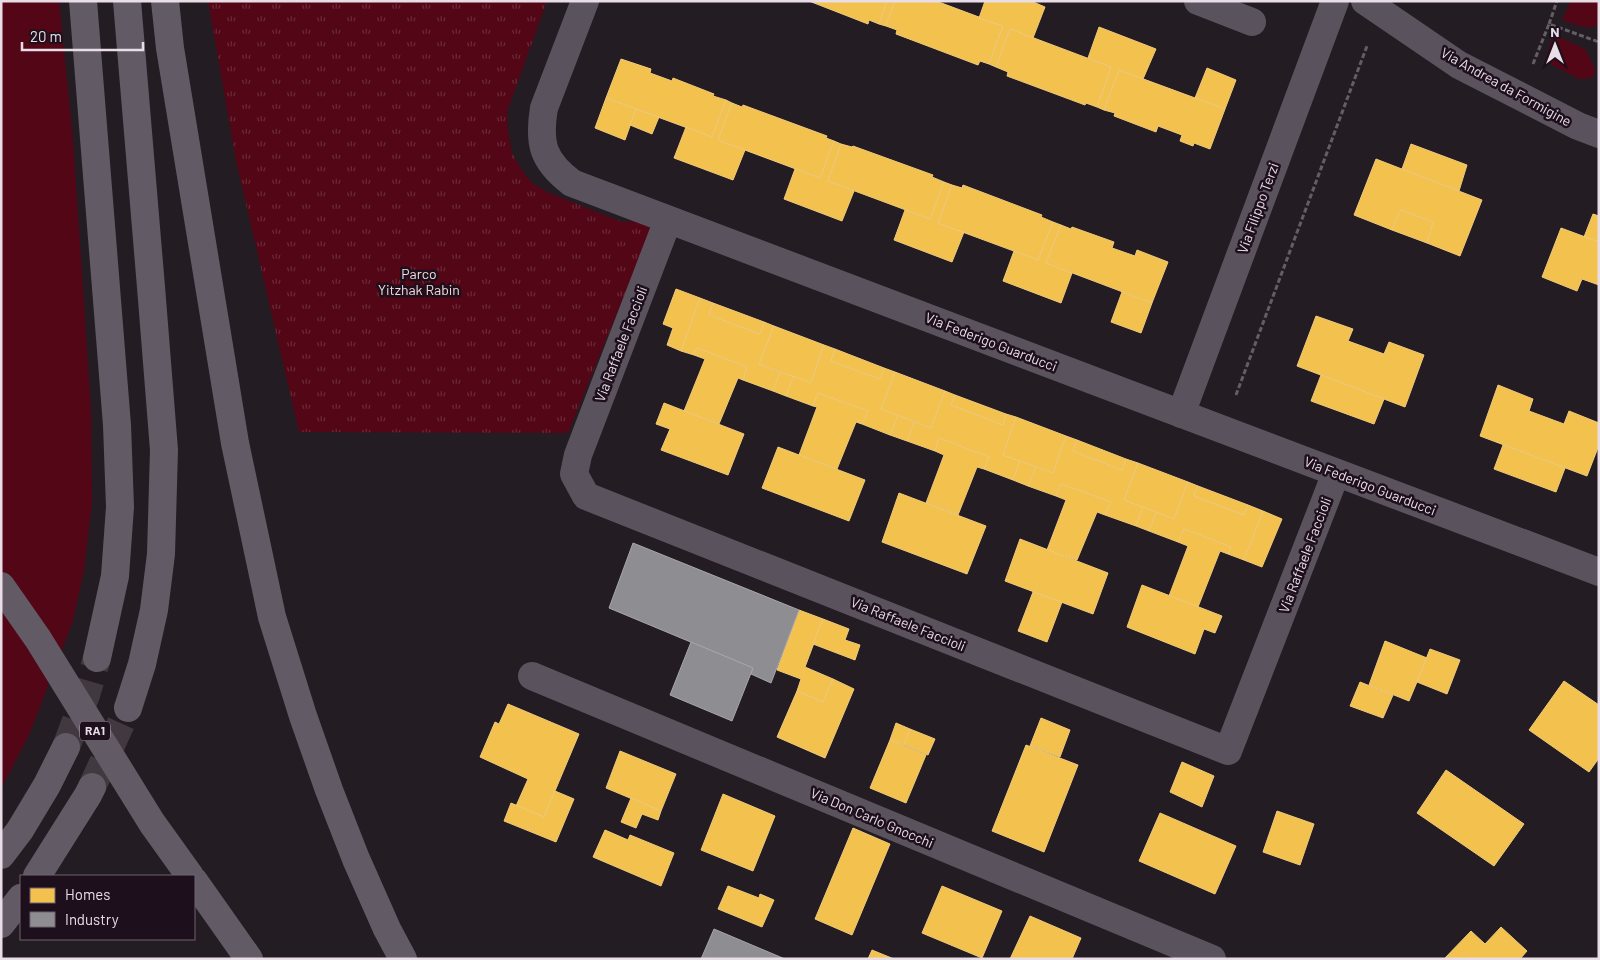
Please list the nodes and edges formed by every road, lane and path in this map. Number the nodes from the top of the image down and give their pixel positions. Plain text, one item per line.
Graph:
1 (84, 1) edge
2 (127, 1) edge
3 (165, 1) edge
4 (585, 1) edge
5 (1198, 1) edge
6 (1335, 1) edge
7 (1365, 1) edge
8 (1557, 1) edge
9 (1252, 22) dead end
10 (1549, 24) junction
11 (1599, 42) edge
12 (1368, 44) dead end
13 (1533, 65) dead end
14 (1599, 134) edge
15 (668, 220) junction
16 (1244, 398) dead end
17 (1181, 414) junction
18 (1336, 474) junction
19 (1599, 572) edge
20 (1, 586) edge
21 (98, 658) tunnel mouth
22 (532, 676) dead end
23 (128, 708) tunnel mouth
24 (66, 747) tunnel mouth
25 (92, 787) tunnel mouth
26 (1, 856) edge
27 (38, 875) edge
28 (189, 875) edge
29 (195, 882) edge
30 (20, 899) edge
31 (1, 924) edge
32 (249, 959) edge
33 (403, 959) edge
34 (1212, 959) edge

1 - 21 highway
2 - 23 highway
3 - 33 highway
4 - 15 street, Via Federigo Guarducci
5 - 9 street
6 - 17 street, Via Filippo Terzi
7 - 14 street, Via Andrea da Formigine
8 - 10 path
10 - 11 path
10 - 13 path
12 - 16 path
15 - 17 street, Via Federigo Guarducci
15 - 18 street, Via Raffaele Faccioli
17 - 18 street, Via Federigo Guarducci
18 - 19 street, Via Federigo Guarducci
20 - 28 highway, RA1
22 - 34 street, Via Don Carlo Gnocchi
24 - 26 highway
25 - 27 highway
29 - 32 highway
30 - 31 highway

